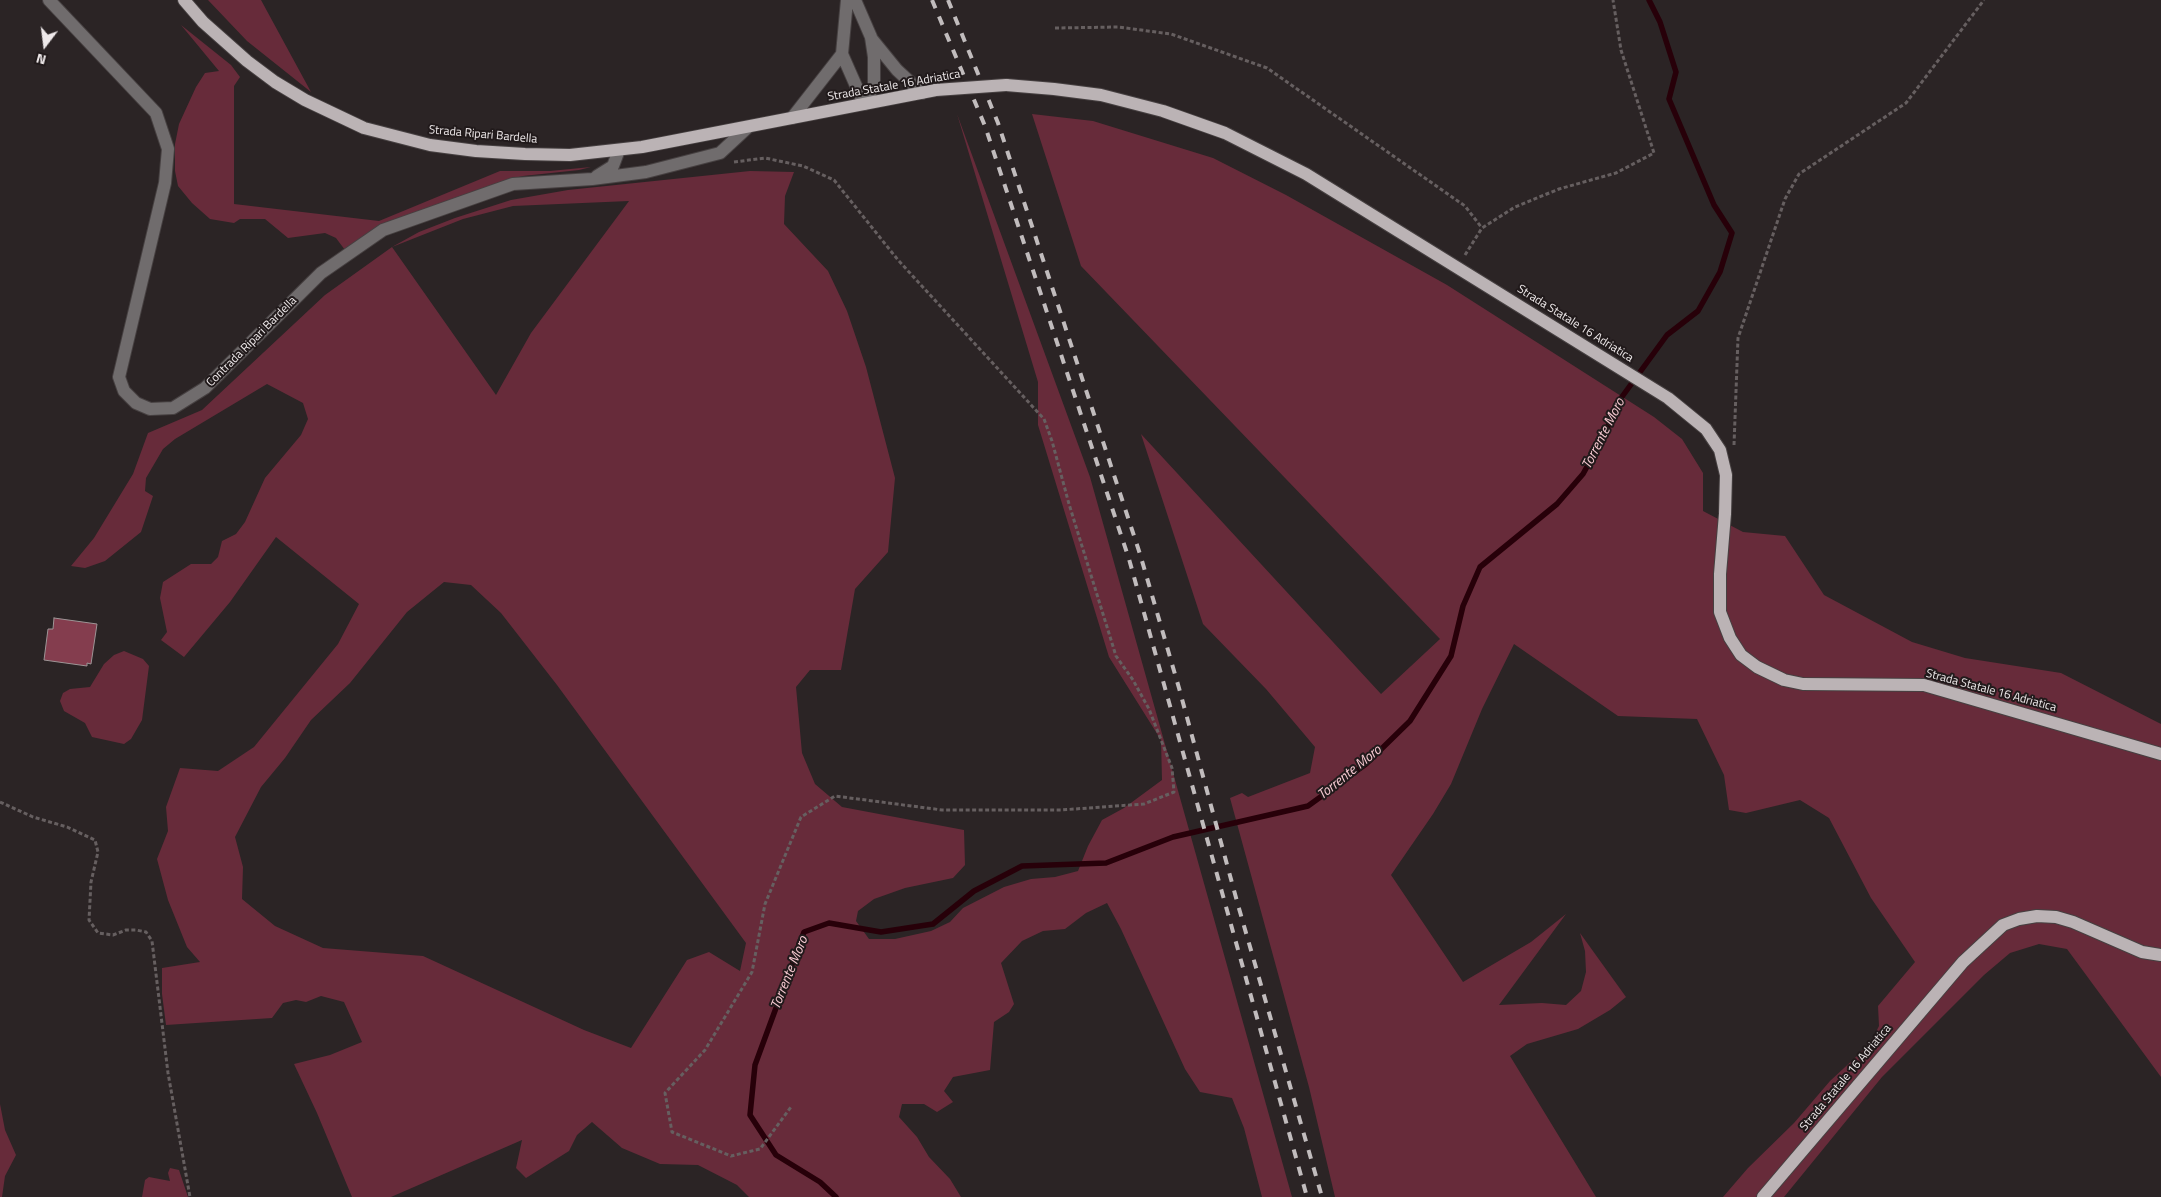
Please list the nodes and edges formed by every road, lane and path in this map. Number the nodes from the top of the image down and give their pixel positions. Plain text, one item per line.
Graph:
1 (49, 0) edge
2 (184, 0) edge
3 (846, 0) edge
4 (855, 0) edge
5 (1613, 0) edge
6 (1984, 0) edge
7 (1055, 28) dead end
8 (871, 37) junction
9 (842, 54) junction
10 (922, 93) junction
11 (864, 104) junction
12 (792, 118) junction
13 (747, 128) junction
14 (619, 150) junction
15 (729, 162) dead end
16 (592, 179) junction
17 (1482, 228) junction
18 (1458, 266) junction
19 (1733, 450) dead end
20 (2161, 754) edge
21 (0, 802) edge
22 (2161, 955) edge
23 (791, 1107) dead end
24 (190, 1197) edge
25 (1763, 1197) edge

1 - 16 street, Contrada Ripari Bardella
2 - 14 main road, Strada Ripari Bardella
3 - 9 street
4 - 8 street
5 - 17 path
6 - 19 path
7 - 17 path
8 - 10 street
8 - 11 street
9 - 11 street
9 - 12 street
10 - 11 main road, Strada Statale 16 Adriatica
10 - 18 main road, Strada Statale 16 Adriatica, bridge
11 - 12 main road, Strada Statale 16 Adriatica
12 - 13 main road, Strada Ripari Bardella
13 - 14 main road, Strada Ripari Bardella
13 - 16 street, Contrada Ripari Bardella
14 - 16 street, Contrada Ripari Bardella
15 - 23 path
17 - 18 path
18 - 20 main road, Strada Statale 16 Adriatica
21 - 24 path
22 - 25 main road, Strada Statale 16 Adriatica

